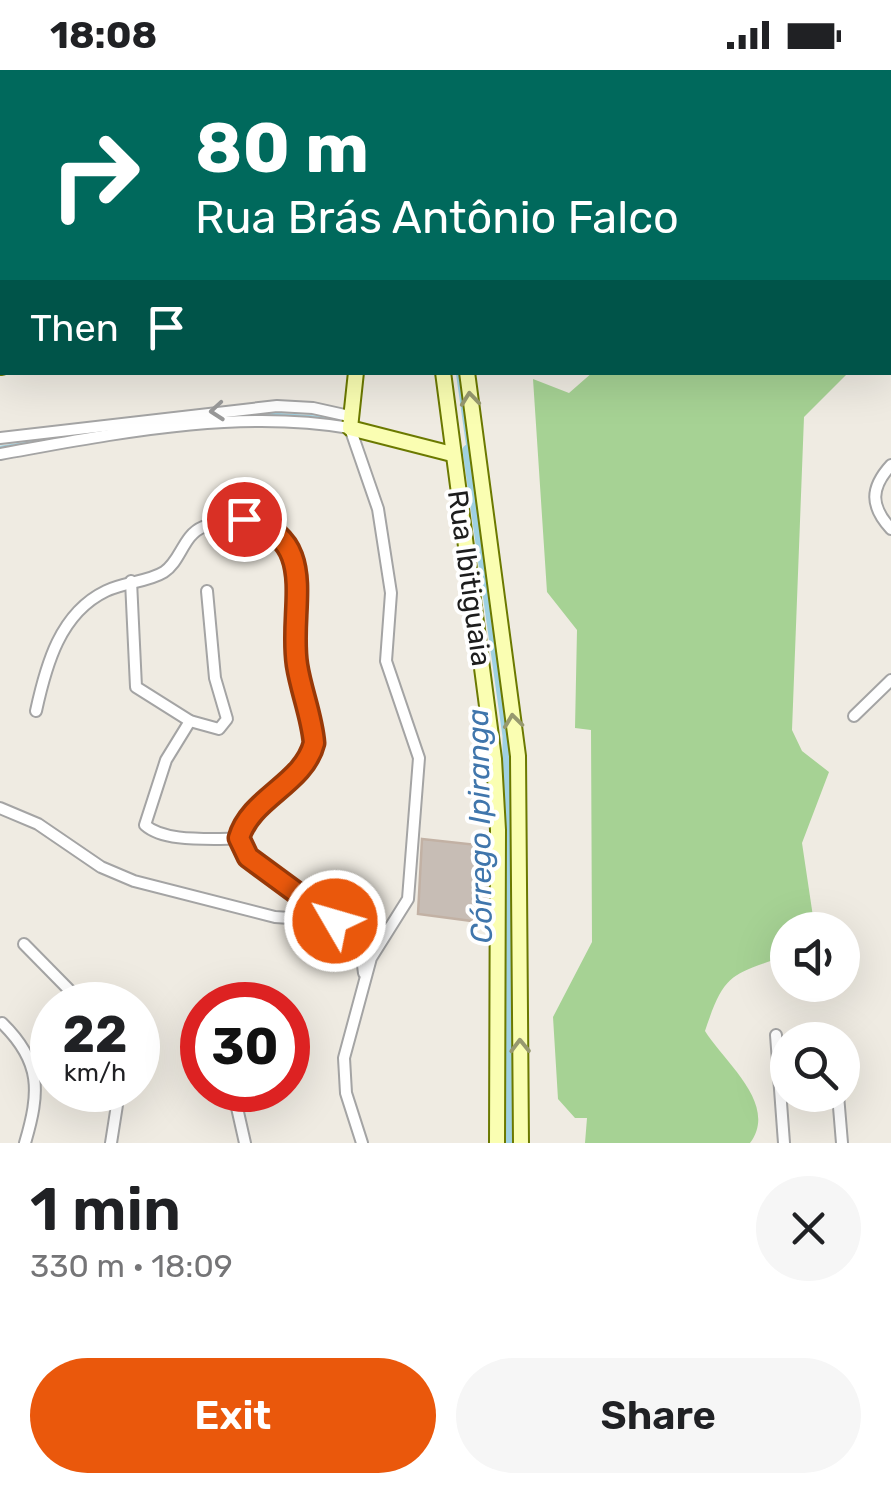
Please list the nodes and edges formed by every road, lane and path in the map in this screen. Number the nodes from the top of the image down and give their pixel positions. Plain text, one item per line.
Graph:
1 (356, 375) edge
2 (444, 375) edge
3 (468, 375) edge
4 (350, 422) junction
5 (0, 438) edge
6 (28, 441) junction
7 (0, 454) edge
8 (452, 454) junction
9 (891, 465) edge
10 (891, 530) edge
11 (131, 581) junction
12 (206, 591) dead end
13 (891, 680) edge
14 (36, 711) dead end
15 (854, 716) dead end
16 (190, 721) junction
17 (0, 808) edge
18 (239, 838) junction
19 (508, 845) junction
20 (335, 921) junction
21 (24, 944) dead end
22 (364, 976) junction
23 (61, 982) edge
24 (2, 1023) edge
25 (113, 1112) edge
26 (238, 1112) edge
27 (783, 1112) edge
28 (839, 1112) edge
29 (25, 1143) edge
30 (111, 1143) edge
31 (245, 1143) edge
32 (362, 1143) edge
33 (497, 1143) edge
34 (521, 1143) edge
35 (784, 1143) edge
36 (842, 1143) edge

1 - 4 main road
2 - 8 main road, Rua Ibitiguaia
19 -> 3 main road, Rua Ibitiguaia
4 - 6 street
4 - 8 main road
4 - 22 street
5 - 6 street
6 - 7 street
8 - 19 main road, Rua Ibitiguaia
9 - 10 street
11 - 14 street
11 - 16 street
11 - 18 street
12 - 16 street
13 - 15 street
16 - 18 street
17 - 20 street
18 - 20 street
19 - 33 main road, Rua Ibitiguaia
34 -> 19 main road, Rua Ibitiguaia
20 - 22 street
21 - 23 street
22 - 32 street
24 - 29 street
25 - 30 street
26 - 31 street
27 - 35 street
28 - 36 street

